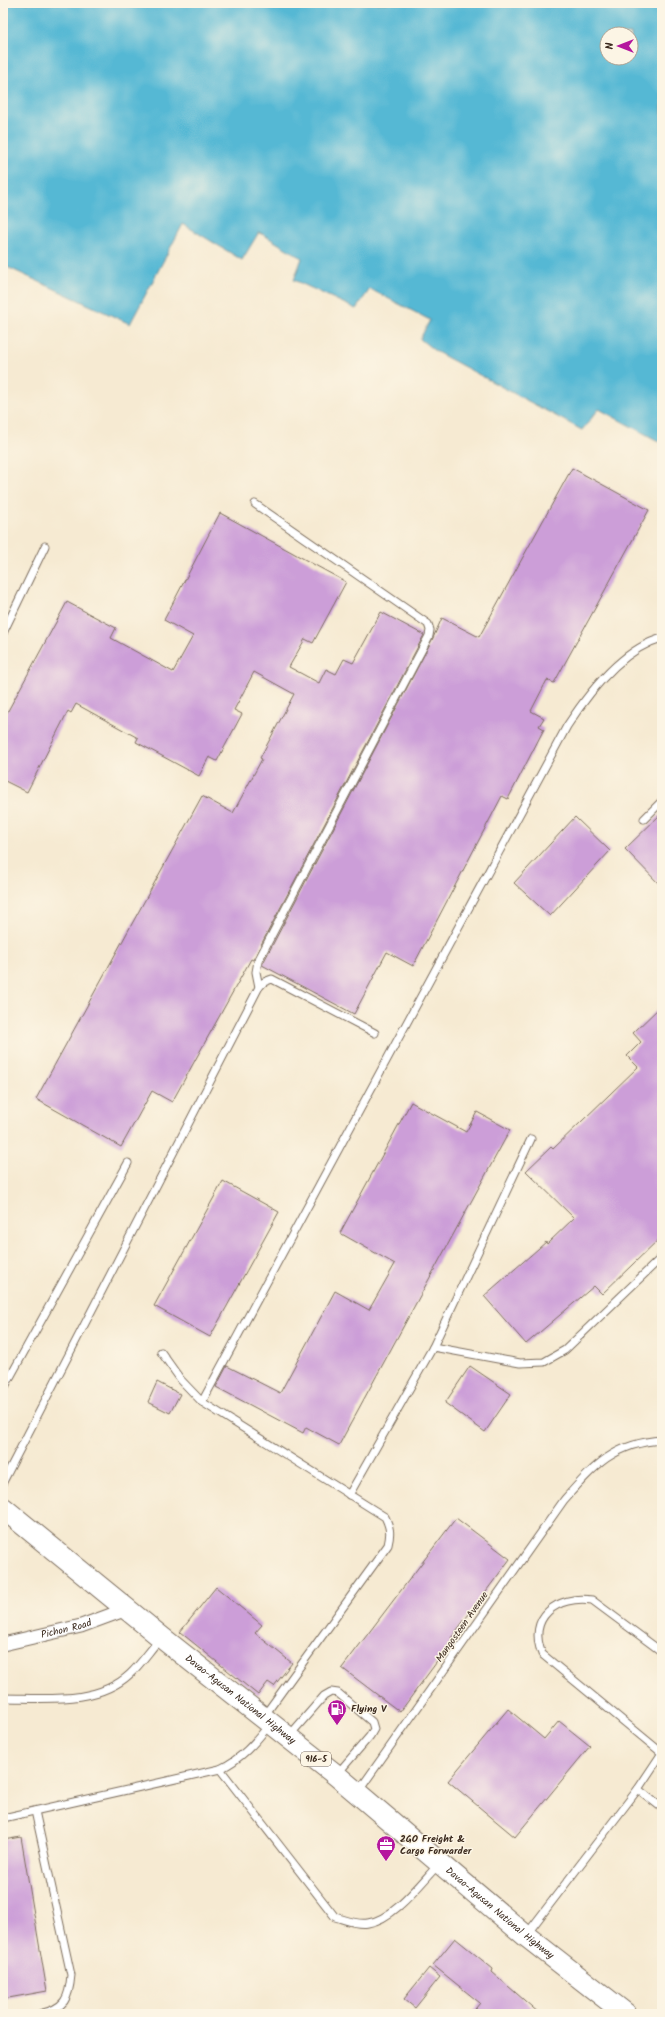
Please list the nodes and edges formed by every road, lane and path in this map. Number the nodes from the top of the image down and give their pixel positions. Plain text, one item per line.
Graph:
1 (255, 504) dead end
2 (45, 546) dead end
3 (3, 633) edge
4 (662, 638) edge
5 (662, 802) edge
6 (644, 819) dead end
7 (259, 987) junction
8 (375, 1033) dead end
9 (532, 1139) dead end
10 (128, 1163) dead end
11 (662, 1257) edge
12 (433, 1347) junction
13 (160, 1352) dead end
14 (3, 1390) edge
15 (202, 1402) junction
16 (662, 1440) edge
17 (3, 1482) edge
18 (349, 1495) junction
19 (3, 1508) edge
20 (127, 1609) junction
21 (161, 1637) junction
22 (3, 1644) edge
23 (662, 1652) edge
24 (3, 1698) edge
25 (267, 1721) junction
26 (288, 1737) junction
27 (662, 1753) edge
28 (220, 1770) junction
29 (336, 1775) junction
30 (638, 1789) junction
31 (357, 1793) junction
32 (662, 1808) edge
33 (35, 1811) junction
34 (3, 1818) edge
35 (440, 1863) junction
36 (526, 1936) junction
37 (40, 2014) edge
38 (626, 2014) edge

1 - 7 lane
2 - 3 lane
4 - 15 lane
5 - 6 lane
7 - 8 lane
7 - 17 lane
9 - 12 lane
10 - 14 lane
11 - 12 lane
12 - 18 lane
13 - 15 lane
15 - 18 lane
16 - 31 lane, Mangosteen Avenue
18 - 25 lane
19 - 20 main road, Davao-Agusan National Highway / 916-5
20 - 21 main road, Davao-Agusan National Highway / 916-5
20 - 22 street, Pichon Road
21 - 24 lane
21 - 25 main road, Davao-Agusan National Highway / 916-5
23 - 27 lane
25 - 26 main road, Davao-Agusan National Highway / 916-5
25 - 28 lane
26 - 29 main road, Davao-Agusan National Highway / 916-5
26 - 29 lane
27 - 30 lane
28 - 33 lane
28 - 35 lane
29 - 31 main road, Davao-Agusan National Highway / 916-5
30 - 32 lane
30 - 36 lane
31 - 35 main road, Davao-Agusan National Highway / 916-5
33 - 34 lane
33 - 37 lane
35 - 36 main road, Davao-Agusan National Highway / 916-5
36 - 38 main road, Davao-Agusan National Highway / 916-5

